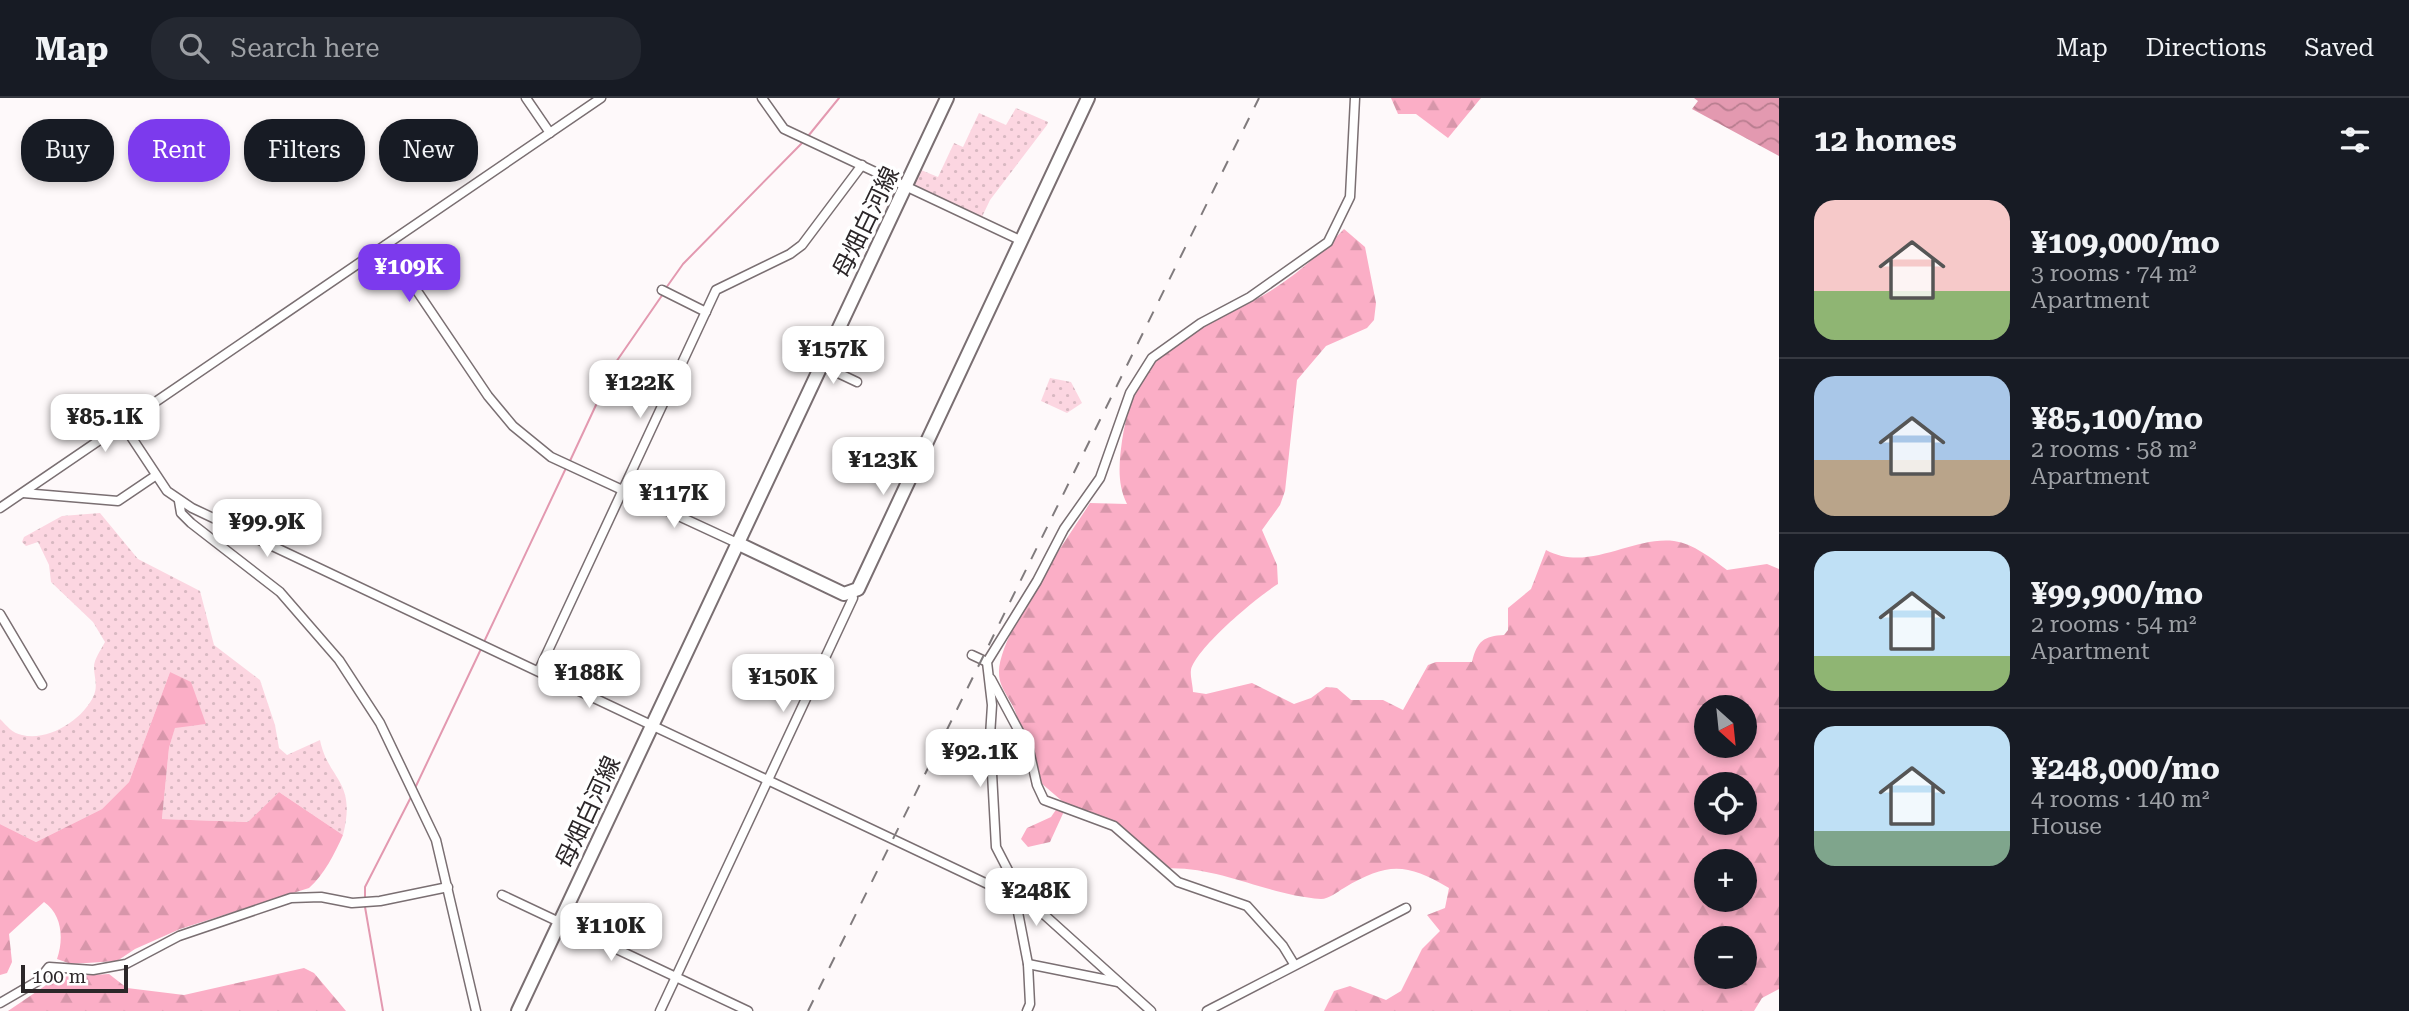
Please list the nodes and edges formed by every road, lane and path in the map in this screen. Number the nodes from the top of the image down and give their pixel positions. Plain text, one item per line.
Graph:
1 (526, 98) edge
2 (601, 98) edge
3 (762, 98) edge
4 (947, 98) edge
5 (1088, 98) edge
6 (1355, 98) edge
7 (550, 133) junction
8 (862, 165) junction
9 (908, 186) junction
10 (1022, 241) junction
11 (386, 245) junction
12 (662, 290) dead end
13 (706, 312) junction
14 (821, 365) junction
15 (857, 382) dead end
16 (122, 424) junction
17 (155, 476) junction
18 (622, 490) junction
19 (23, 493) junction
20 (179, 501) junction
21 (0, 508) edge
22 (737, 543) junction
23 (852, 594) junction
24 (0, 614) edge
25 (972, 655) dead end
26 (987, 662) junction
27 (539, 670) junction
28 (989, 674) junction
29 (42, 685) dead end
30 (652, 725) junction
31 (768, 780) junction
32 (448, 887) junction
33 (502, 895) dead end
34 (1014, 897) junction
35 (1406, 908) dead end
36 (560, 922) junction
37 (1028, 964) junction
38 (1294, 964) junction
39 (676, 977) junction
40 (1120, 982) junction
41 (0, 1003) edge
42 (1030, 1009) edge
43 (476, 1011) edge
44 (518, 1011) edge
45 (660, 1011) edge
46 (748, 1011) edge
47 (1152, 1011) edge
48 (1208, 1011) edge

1 - 7 street
2 - 7 street
3 - 8 street
4 - 9 main road, 母畑白河線
5 - 10 main road
6 - 26 street
7 - 11 street
8 - 9 street
8 - 13 street
9 - 10 street
9 - 14 main road, 母畑白河線
10 - 23 main road
11 - 16 street
11 - 18 street
12 - 13 street
13 - 18 street
14 - 15 street
14 - 22 main road, 母畑白河線
16 - 17 street
16 - 19 street
17 - 19 street
17 - 20 street
18 - 22 street
18 - 27 street
19 - 21 street
20 - 27 street
20 - 32 street
22 - 23 main road
22 - 30 main road, 母畑白河線
23 - 31 street
24 - 29 street
25 - 26 street
26 - 28 street
27 - 30 street
28 - 34 street
28 - 38 street
30 - 31 street
30 - 36 main road, 母畑白河線
31 - 34 street
31 - 39 street
32 - 41 street
32 - 43 street
33 - 36 street
34 - 37 street
34 - 40 street
35 - 38 street
36 - 39 street
36 - 44 main road, 母畑白河線
37 - 40 street
37 - 42 street
38 - 48 street
39 - 45 street
39 - 46 street
40 - 47 street

